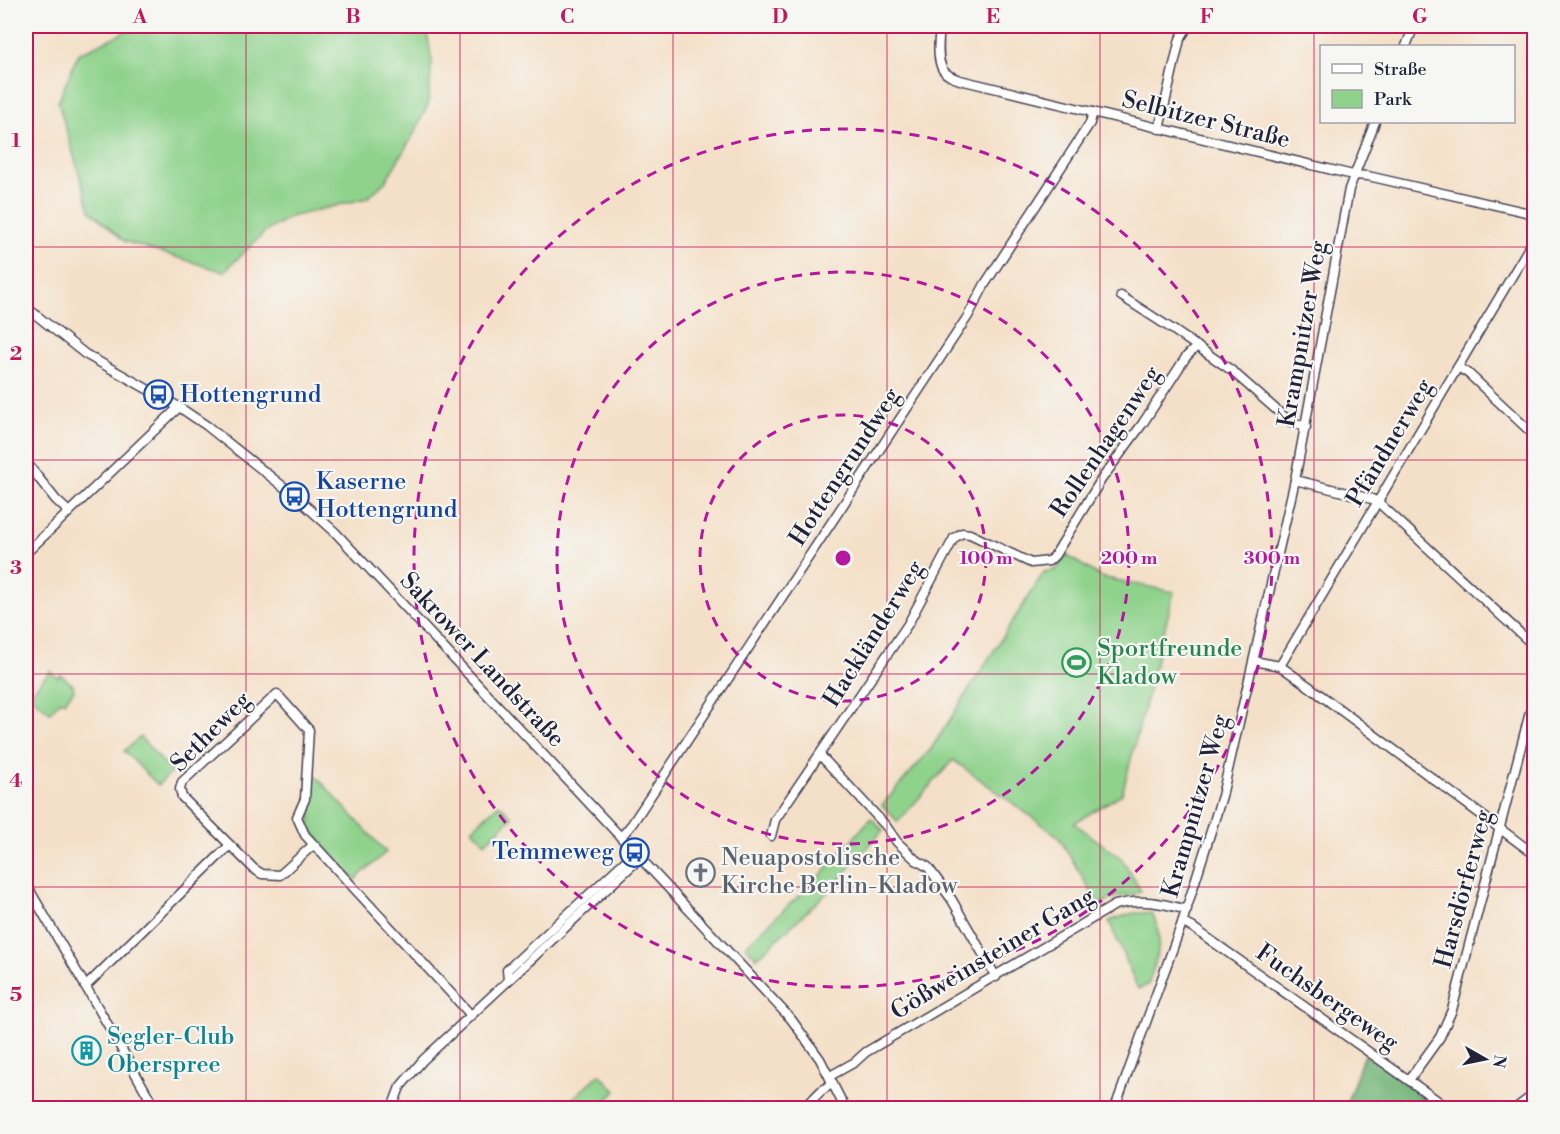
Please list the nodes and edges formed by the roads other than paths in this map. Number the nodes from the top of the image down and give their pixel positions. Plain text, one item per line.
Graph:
1 (940, 26) edge
2 (1188, 26) edge
3 (1414, 26) edge
4 (1406, 45) edge
5 (1093, 112) junction
6 (1375, 123) edge
7 (1159, 129) junction
8 (1353, 175) junction
9 (1534, 214) edge
10 (1534, 239) edge
11 (1121, 296) dead end
12 (26, 307) edge
13 (1197, 346) junction
14 (1458, 367) junction
15 (179, 407) junction
16 (1306, 427) junction
17 (1534, 435) edge
18 (26, 462) edge
19 (1295, 480) junction
20 (1378, 502) junction
21 (69, 512) junction
22 (26, 553) edge
23 (1049, 561) joint
24 (1534, 646) edge
25 (1254, 661) junction
26 (1280, 666) junction
27 (1534, 697) edge
28 (820, 756) junction
29 (1500, 829) junction
30 (771, 836) dead end
31 (621, 837) junction
32 (230, 845) junction
33 (313, 845) junction
34 (1534, 854) edge
35 (637, 855) junction
36 (26, 884) edge
37 (1187, 910) junction
38 (1182, 923) junction
39 (996, 977) junction
40 (85, 987) junction
41 (470, 1014) junction
42 (832, 1079) junction
43 (1409, 1080) junction
44 (1534, 1097) edge
45 (155, 1108) edge
46 (392, 1108) edge
47 (804, 1108) edge
48 (845, 1108) edge
49 (1115, 1108) edge
50 (1448, 1108) edge
51 (1516, 1108) edge

1 - 5 street, Selbitzer Straße
2 - 7 street
3 - 4 street
5 - 7 street, Selbitzer Straße
5 - 31 street, Hottengrundweg
6 - 8 street, Krampnitzer Weg
7 - 8 street, Selbitzer Straße
8 - 9 street, Selbitzer Straße
8 - 16 street, Krampnitzer Weg
10 - 14 street, Pfändnerweg
11 - 13 street
12 - 15 street, Sakrower Landstraße
13 - 16 street
13 - 23 street, Rollenhagenweg
14 - 17 street
14 - 20 street, Pfändnerweg
15 - 21 street
15 - 31 street, Sakrower Landstraße
16 - 19 street, Krampnitzer Weg
18 - 21 street
19 - 20 street
19 - 25 street, Krampnitzer Weg
20 - 24 street
20 - 26 street, Pfändnerweg
21 - 22 street
23 - 28 street, Hackländerweg
25 - 26 street
25 - 37 street, Krampnitzer Weg
26 - 29 street
27 - 29 street, Harsdörferweg
28 - 30 street, Hackländerweg
28 - 39 street
29 - 34 street
29 - 43 street, Harsdörferweg
31 - 35 street, Sakrower Landstraße
32 - 33 street, Setheweg
32 - 33 street, Setheweg
32 - 40 street
33 - 41 street, Setheweg
35 - 41 street
35 - 42 street, Sakrower Landstraße
36 - 40 street
37 - 38 street, Krampnitzer Weg
37 - 39 street, Gößweinsteiner Gang
38 - 43 street, Fuchsbergeweg
38 - 49 street, Krampnitzer Weg
39 - 42 street, Gößweinsteiner Gang
40 - 45 street
41 - 46 street
42 - 47 street, Gößweinsteiner Gang
42 - 48 street, Sakrower Landstraße
43 - 50 street, Fuchsbergeweg
44 - 51 street

